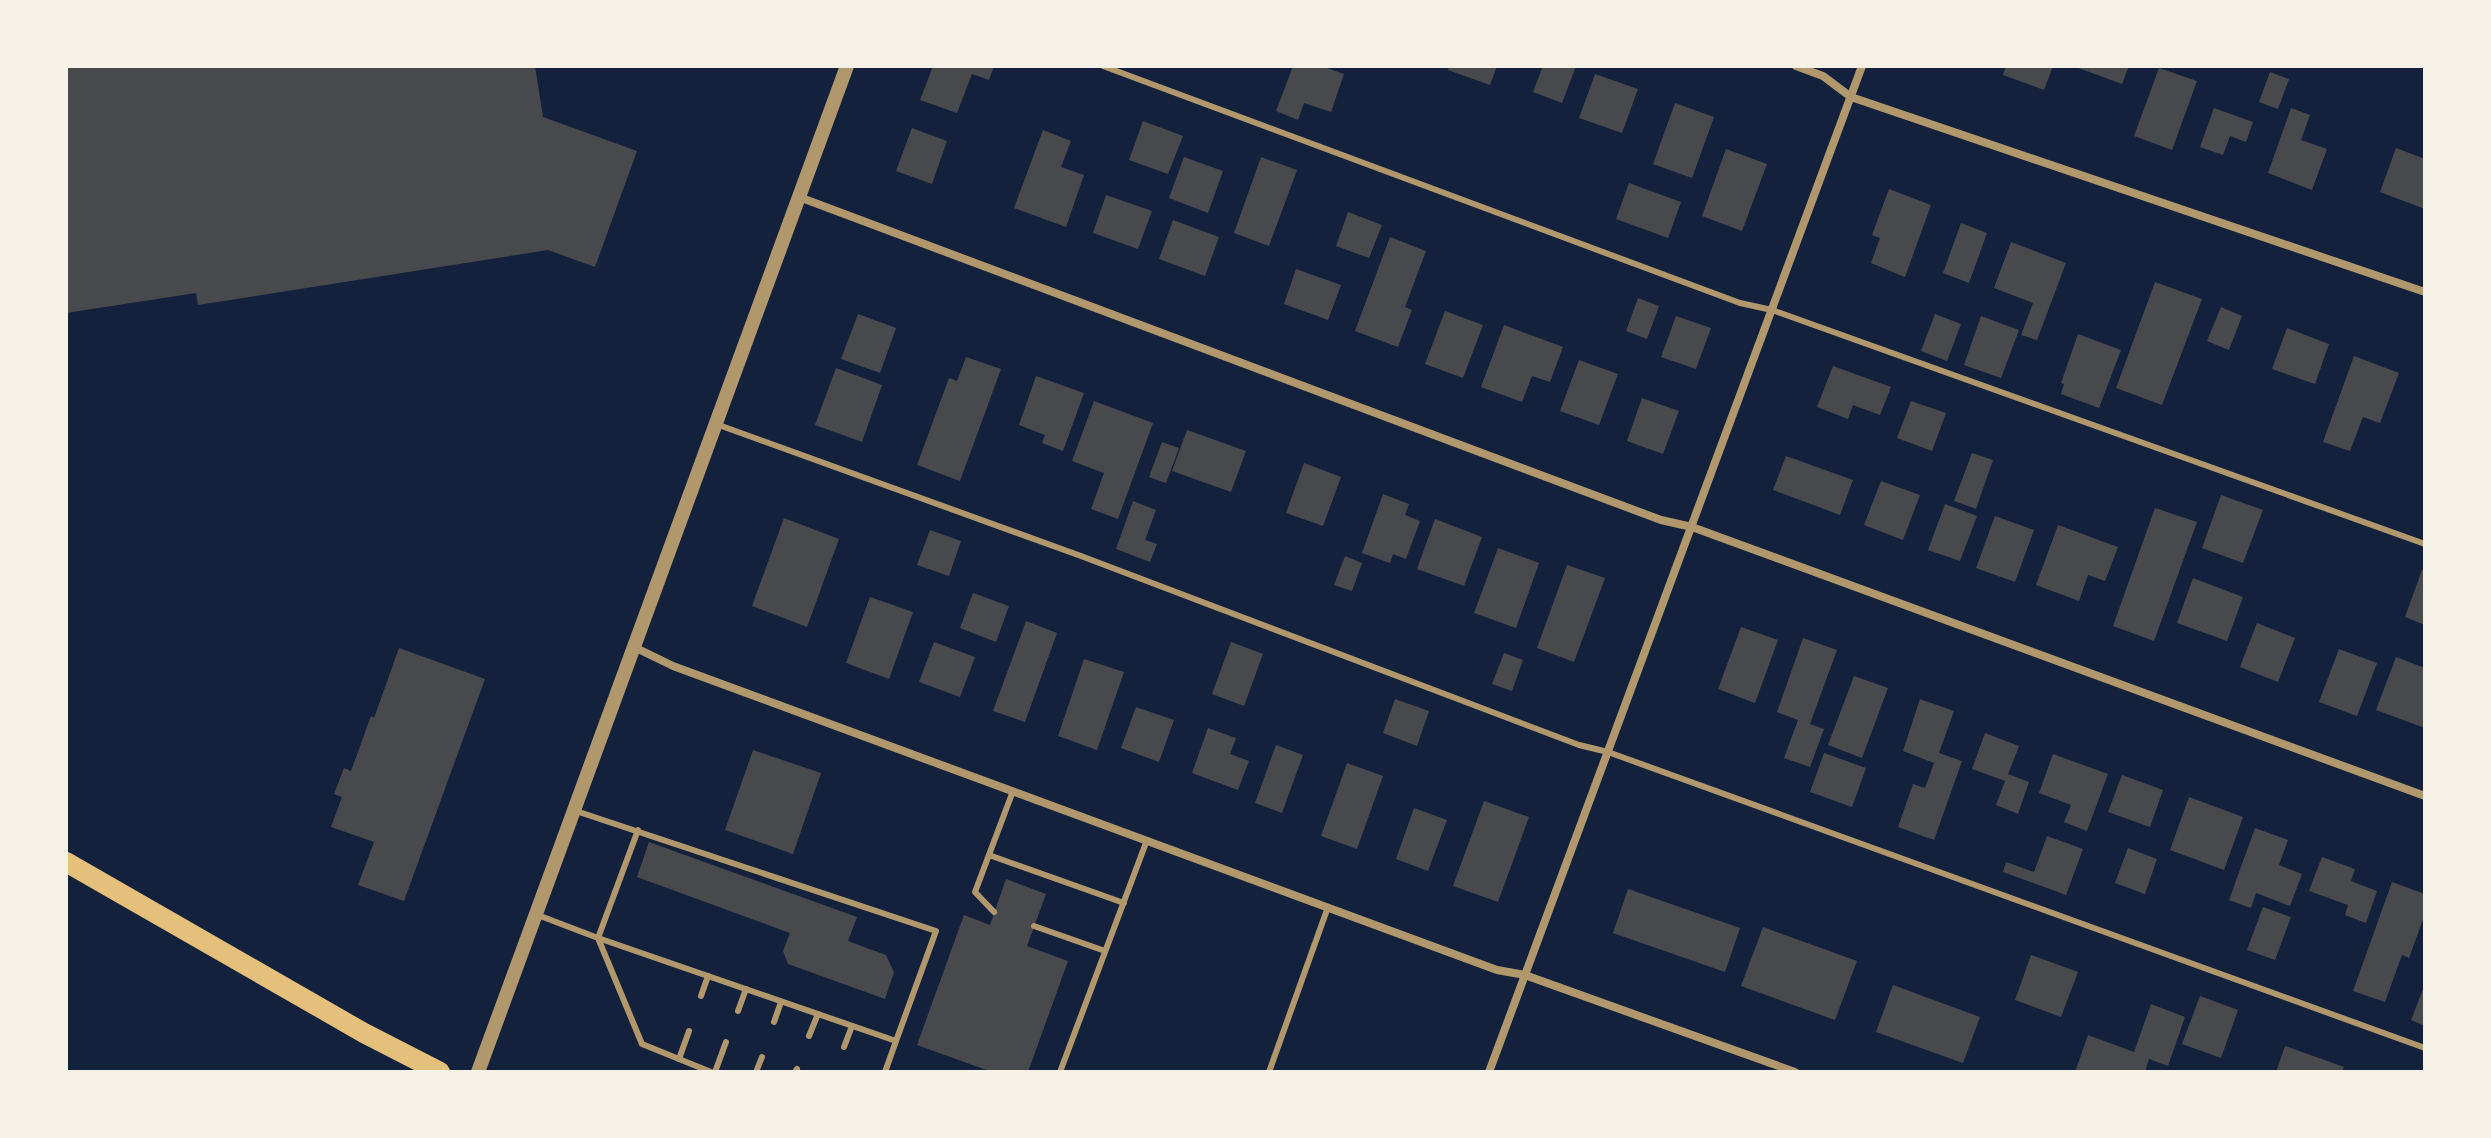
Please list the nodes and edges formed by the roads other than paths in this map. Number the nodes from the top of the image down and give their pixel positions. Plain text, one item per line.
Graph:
1 (847, 66) edge
2 (1103, 66) edge
3 (1796, 66) edge
4 (1862, 66) edge
5 (1851, 97) junction
6 (799, 197) junction
7 (2425, 292) edge
8 (1772, 310) junction
9 (716, 424) junction
10 (1692, 527) junction
11 (2425, 544) edge
12 (634, 647) junction
13 (1608, 752) junction
14 (1013, 791) junction
15 (2425, 796) edge
16 (573, 810) junction
17 (638, 830) junction
18 (1147, 840) junction
19 (989, 855) junction
20 (66, 862) edge
21 (1124, 903) junction
22 (1328, 907) junction
23 (994, 912) dead end
24 (534, 914) junction
25 (1034, 926) dead end
26 (598, 938) junction
27 (1105, 951) junction
28 (1525, 975) junction
29 (708, 976) junction
30 (746, 989) junction
31 (701, 996) dead end
32 (781, 1002) junction
33 (738, 1011) dead end
34 (818, 1014) junction
35 (774, 1022) dead end
36 (852, 1026) junction
37 (689, 1031) dead end
38 (809, 1036) dead end
39 (896, 1041) junction
40 (726, 1042) dead end
41 (844, 1047) dead end
42 (2425, 1048) edge
43 (762, 1057) dead end
44 (679, 1059) junction
45 (440, 1072) edge
46 (478, 1072) edge
47 (713, 1072) edge
48 (756, 1072) edge
49 (885, 1072) edge
50 (1060, 1072) edge
51 (1269, 1072) edge
52 (1489, 1072) edge
53 (1795, 1072) edge

1 - 6 street
2 - 8 lane
3 - 5 street
4 - 5 street
5 - 7 street
5 - 8 street
6 - 9 street
6 - 10 street
8 - 10 street
8 - 11 lane
9 - 12 street
9 - 13 lane
10 - 13 street
10 - 15 street
12 - 14 street
12 - 16 street
13 - 28 street
13 - 42 lane
14 - 18 street
14 - 19 lane
16 - 17 lane
16 - 24 street
17 - 26 lane
17 - 39 lane
18 - 21 lane
18 - 22 street
19 - 21 lane
19 - 23 lane
20 - 45 main road
21 - 27 lane
22 - 28 street
22 - 51 lane
24 - 26 lane
24 - 46 street
25 - 27 lane
26 - 29 lane
26 - 44 lane
27 - 50 lane
28 - 52 street
28 - 53 street
29 - 30 lane
29 - 31 lane
30 - 32 lane
30 - 33 lane
32 - 34 lane
32 - 35 lane
34 - 36 lane
34 - 38 lane
36 - 39 lane
36 - 41 lane
37 - 44 lane
39 - 49 lane
40 - 47 lane
43 - 48 lane
44 - 47 lane

